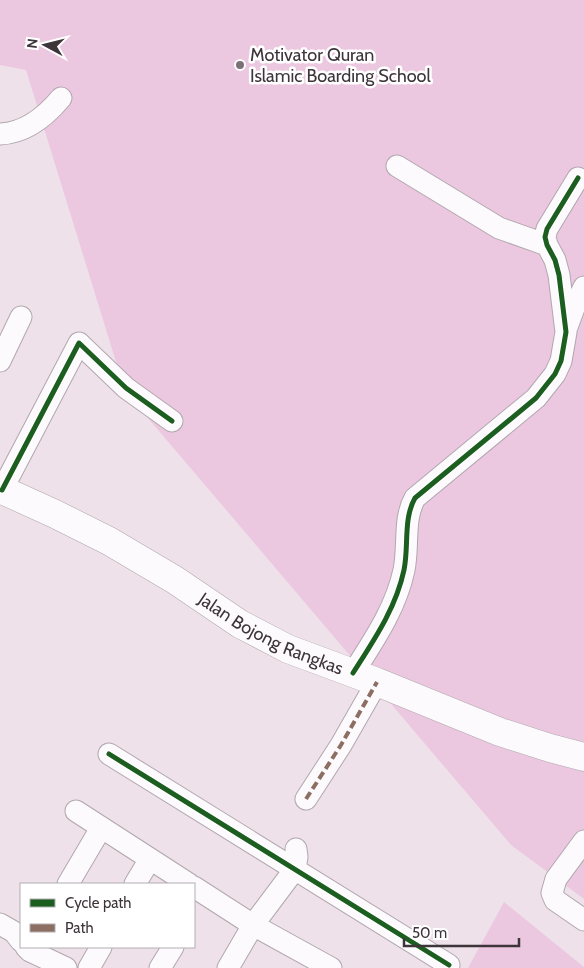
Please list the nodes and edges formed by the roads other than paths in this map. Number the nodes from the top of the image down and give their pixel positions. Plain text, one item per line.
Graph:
1 (61, 98) dead end
2 (0, 134) edge
3 (397, 166) dead end
4 (578, 178) dead end
5 (547, 245) junction
6 (584, 287) edge
7 (21, 317) dead end
8 (566, 332) junction
9 (0, 361) edge
10 (172, 421) dead end
11 (9, 460) edge
12 (1, 490) edge
13 (365, 677) junction
14 (109, 754) dead end
15 (584, 756) edge
16 (306, 799) dead end
17 (76, 811) dead end
18 (101, 828) junction
19 (584, 841) edge
20 (150, 859) junction
21 (296, 859) junction
22 (69, 883) edge
23 (137, 883) edge
24 (181, 883) edge
25 (195, 894) edge
26 (584, 920) edge
27 (0, 924) edge
28 (253, 925) junction
29 (20, 938) edge
30 (31, 948) edge
31 (99, 948) edge
32 (172, 948) edge
33 (307, 962) edge
34 (449, 965) dead end
35 (66, 968) edge
36 (89, 968) edge
37 (160, 968) edge
38 (228, 968) edge
39 (331, 968) edge

1 - 2 street
3 - 5 street
4 - 5 street
5 - 8 street
6 - 8 street
7 - 9 street
8 - 13 street
10 - 11 street
11 - 12 street
12 - 13 main road, Jalan Bojong Rangkas
13 - 15 main road, Jalan Bojong Rangkas
13 - 16 street
14 - 21 street
17 - 18 street
18 - 20 street
18 - 22 street
19 - 26 street
20 - 23 street
20 - 24 street
21 - 28 street
21 - 34 street
25 - 28 street
27 - 29 street
28 - 33 street
28 - 38 street
30 - 35 street
31 - 36 street
32 - 37 street
33 - 39 street

